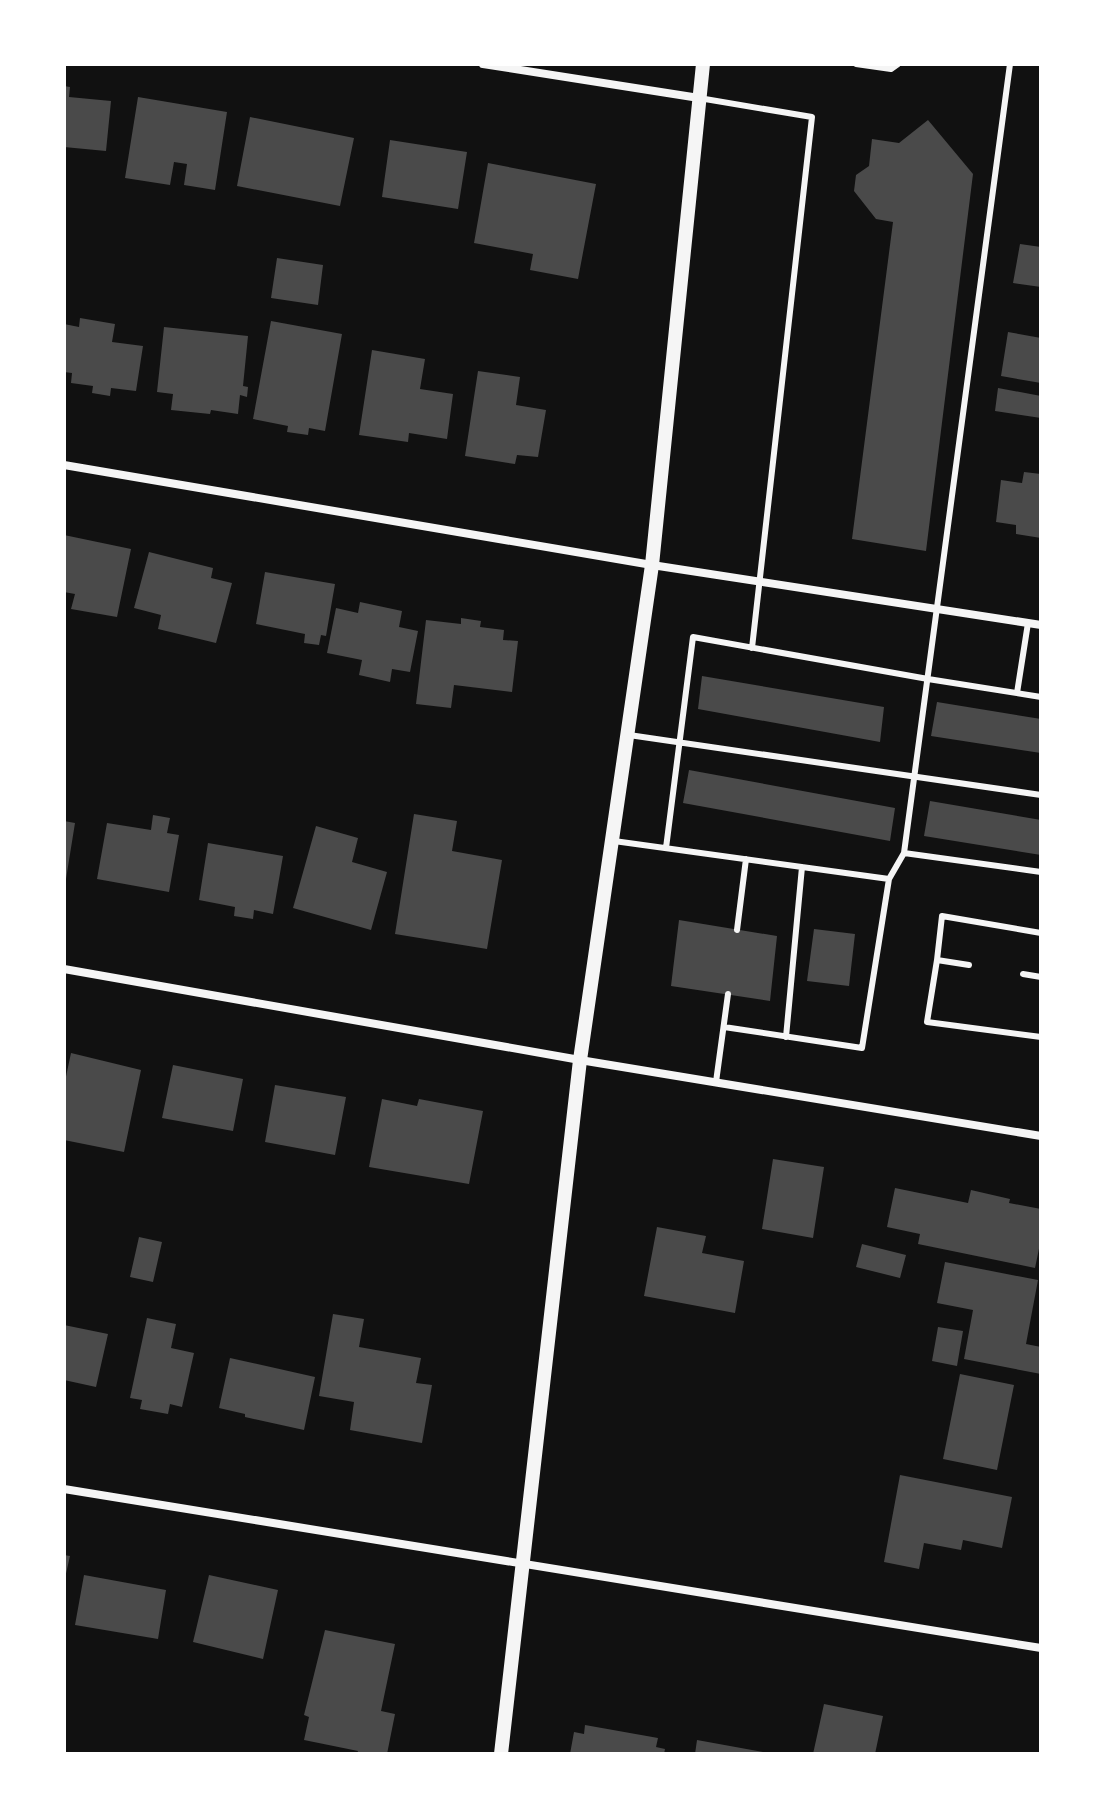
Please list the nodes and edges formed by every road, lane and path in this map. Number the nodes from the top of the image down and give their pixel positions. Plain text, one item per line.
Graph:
1 (483, 64) edge
2 (703, 64) edge
3 (856, 64) edge
4 (898, 64) edge
5 (1010, 64) edge
6 (699, 98) junction
7 (64, 465) edge
8 (652, 565) junction
9 (758, 582) junction
10 (938, 609) junction
11 (1028, 623) junction
12 (1041, 625) edge
13 (752, 648) junction
14 (928, 679) junction
15 (1017, 693) junction
16 (1041, 697) edge
17 (628, 735) junction
18 (679, 741) junction
19 (914, 777) junction
20 (1041, 795) edge
21 (612, 841) junction
22 (666, 848) junction
23 (904, 853) junction
24 (746, 859) junction
25 (802, 867) junction
26 (1041, 872) edge
27 (889, 879) junction
28 (737, 930) dead end
29 (1041, 933) edge
30 (937, 960) junction
31 (969, 965) dead end
32 (64, 969) edge
33 (1023, 974) dead end
34 (1041, 977) edge
35 (728, 994) dead end
36 (724, 1027) junction
37 (786, 1037) junction
38 (1041, 1037) edge
39 (580, 1060) junction
40 (716, 1082) junction
41 (1041, 1136) edge
42 (64, 1489) edge
43 (524, 1562) junction
44 (1041, 1648) edge
45 (501, 1754) edge

1 - 6 street
2 - 6 street
3 - 4 lane
5 - 10 lane
6 - 8 street
6 - 9 lane
7 - 8 street
8 - 9 street
8 - 17 street
9 - 10 street
9 - 13 lane
10 - 11 street
10 - 14 lane
11 - 12 street
11 - 15 lane
13 - 14 lane
13 - 18 lane
14 - 15 lane
14 - 19 lane
15 - 16 lane
17 - 18 lane
17 - 21 street
18 - 19 lane
18 - 22 lane
19 - 20 lane
19 - 23 lane
21 - 22 lane
21 - 39 street
22 - 24 lane
23 - 26 lane
23 - 27 lane
24 - 25 lane
24 - 28 lane
25 - 27 lane
25 - 37 lane
27 - 37 lane
29 - 30 lane
30 - 31 lane
30 - 38 lane
32 - 39 street
33 - 34 lane
35 - 36 lane
36 - 37 lane
36 - 40 lane
39 - 40 street
39 - 43 street
40 - 41 street
42 - 43 street
43 - 44 street
43 - 45 street

